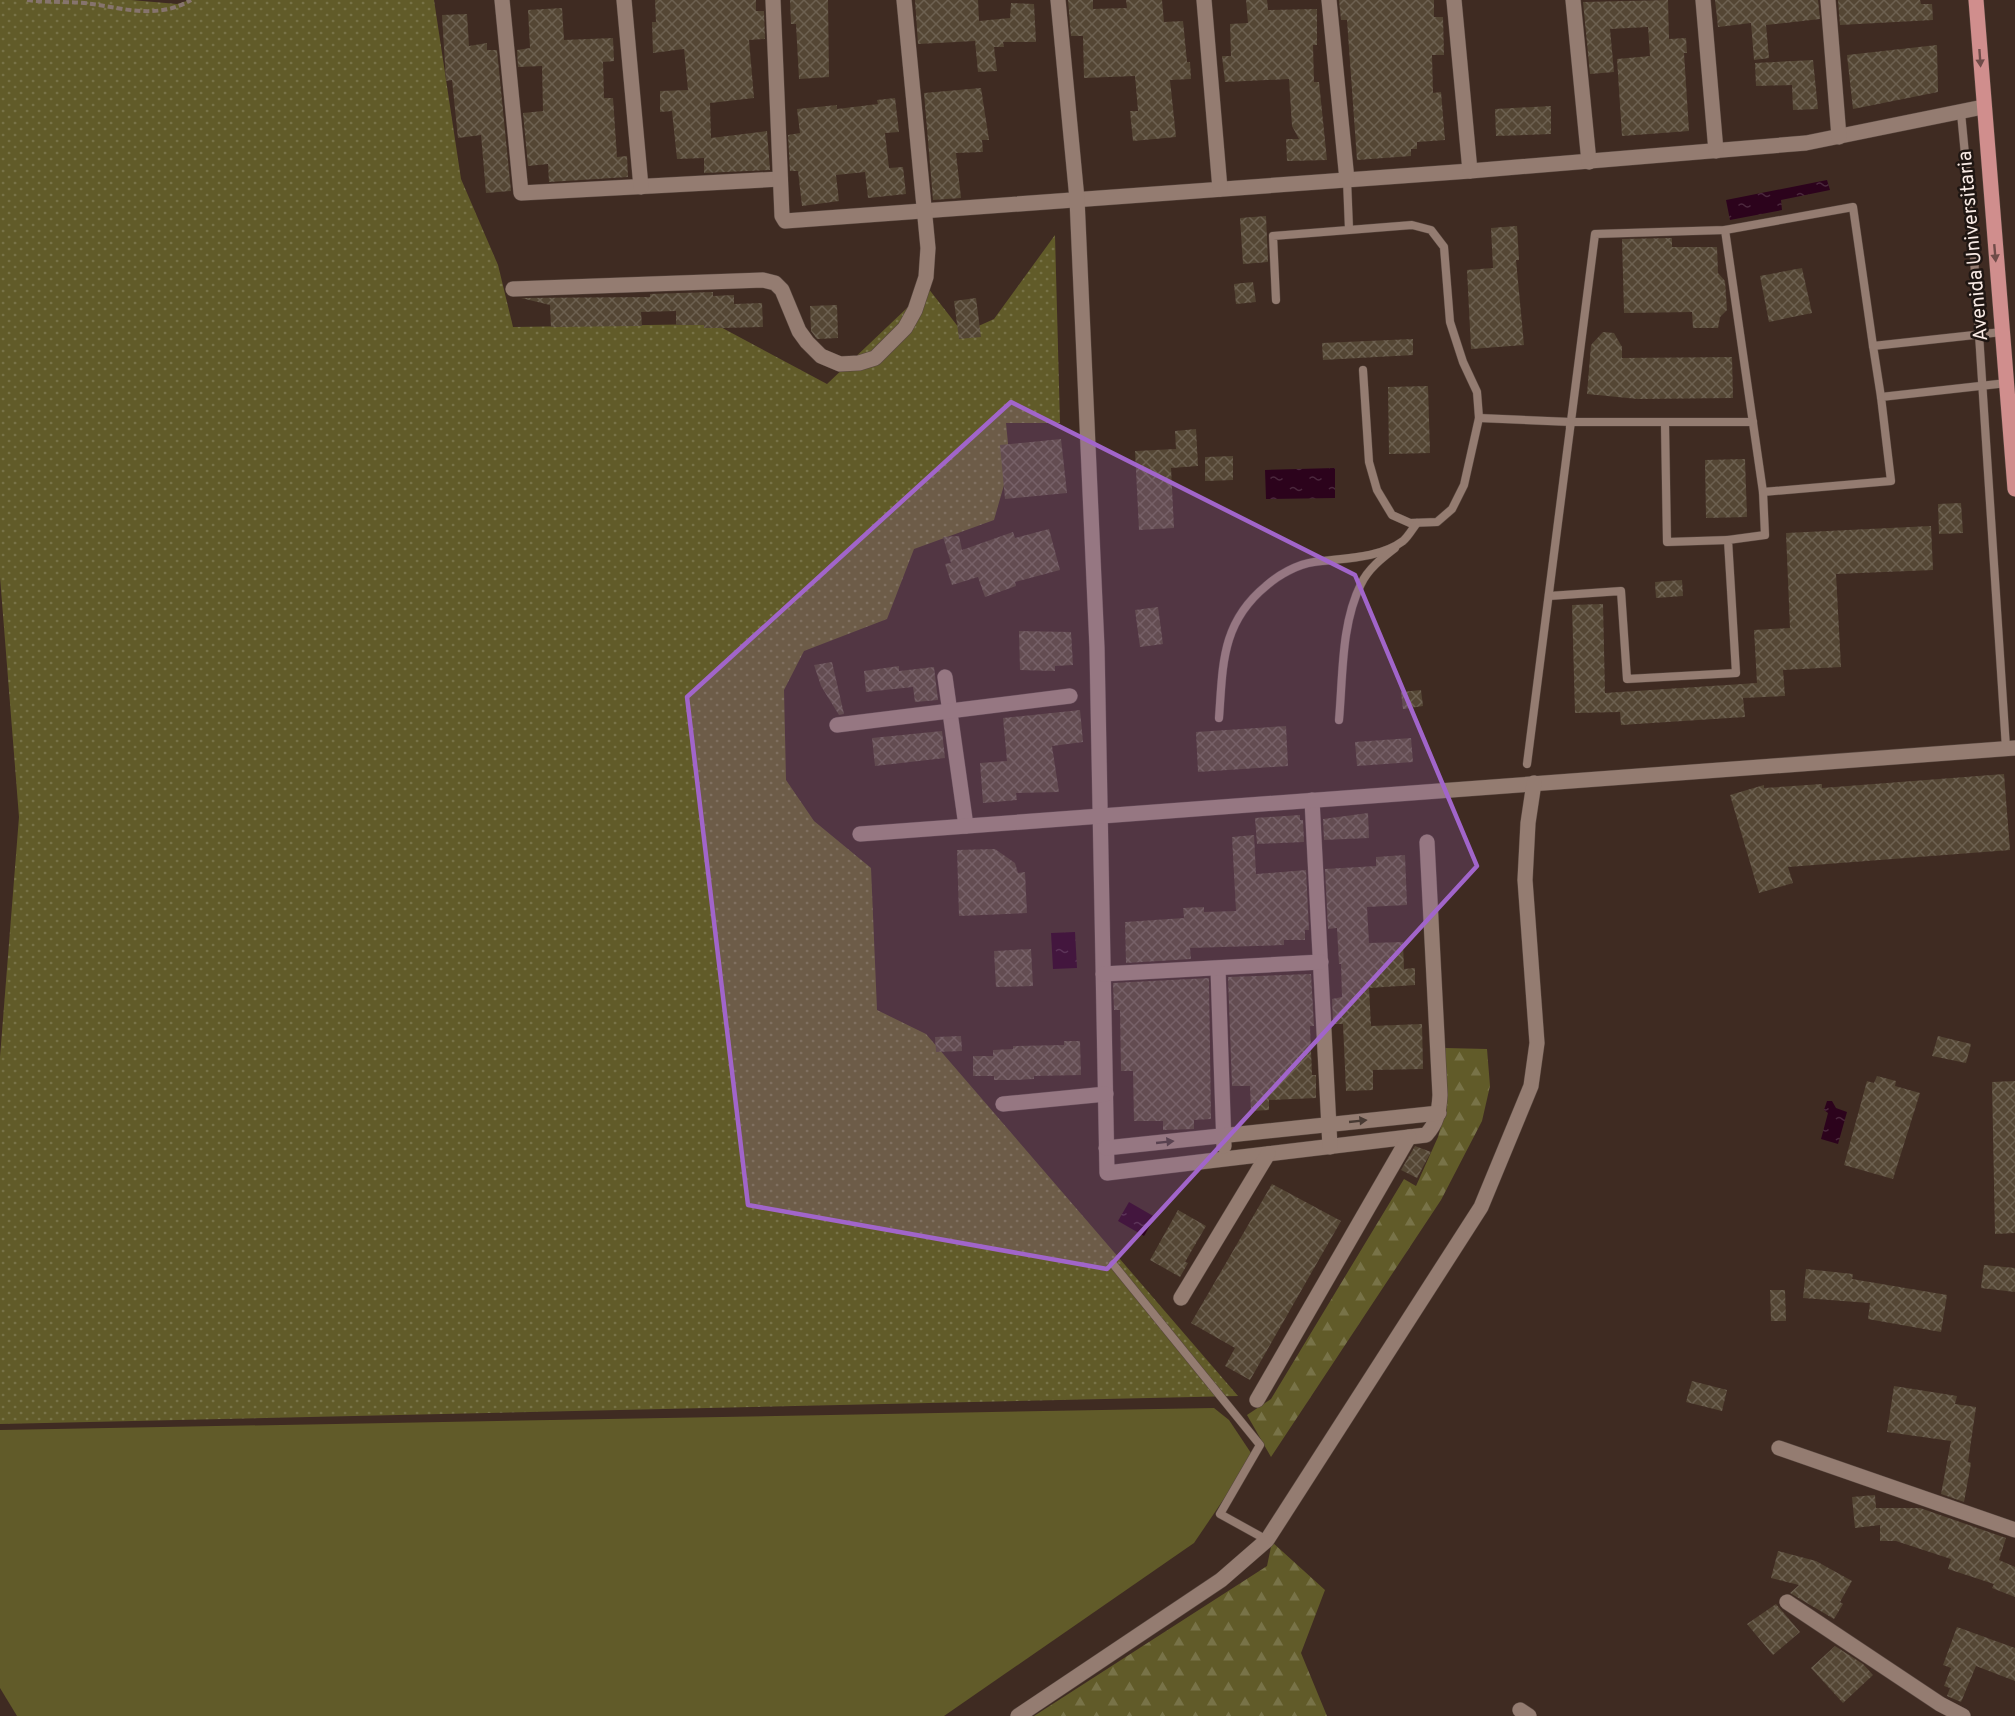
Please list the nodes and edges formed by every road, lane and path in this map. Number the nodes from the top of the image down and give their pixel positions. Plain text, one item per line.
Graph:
1 (27, 0) edge
2 (191, 0) edge
3 (502, 0) edge
4 (624, 0) edge
5 (773, 0) edge
6 (904, 0) edge
7 (1058, 0) edge
8 (1204, 0) edge
9 (1329, 0) edge
10 (1454, 0) edge
11 (1573, 0) edge
12 (1702, 0) edge
13 (1828, 0) edge
14 (1976, 0) edge
15 (1983, 107) junction
16 (1961, 113) junction
17 (1839, 137) junction
18 (1716, 151) junction
19 (1589, 162) junction
20 (1470, 171) junction
21 (780, 179) junction
22 (1347, 180) junction
23 (641, 187) junction
24 (1220, 189) junction
25 (1077, 199) junction
26 (926, 210) junction
27 (1349, 229) junction
28 (1725, 230) junction
29 (513, 289) dead end
30 (1276, 300) dead end
31 (2002, 332) junction
32 (1873, 346) junction
33 (1364, 370) dead end
34 (2011, 383) edge
35 (1881, 397) junction
36 (1479, 418) junction
37 (1753, 422) junction
38 (1571, 423) junction
39 (1665, 424) junction
40 (2015, 489) edge
41 (1763, 492) junction
42 (1417, 523) junction
43 (1728, 540) junction
44 (1404, 541) junction
45 (1549, 596) junction
46 (945, 676) dead end
47 (1070, 696) dead end
48 (950, 710) junction
49 (1219, 718) dead end
50 (1339, 720) dead end
51 (837, 725) dead end
52 (2010, 748) edge
53 (1527, 764) dead end
54 (1529, 783) junction
55 (1312, 800) junction
56 (1098, 815) junction
57 (966, 826) junction
58 (860, 834) dead end
59 (1427, 842) dead end
60 (1320, 963) junction
61 (1218, 969) junction
62 (1103, 974) junction
63 (1106, 1094) junction
64 (1003, 1104) dead end
65 (1439, 1113) junction
66 (1329, 1124) junction
67 (1224, 1136) junction
68 (1409, 1137) junction
69 (1330, 1147) junction
70 (1106, 1148) junction
71 (1268, 1154) junction
72 (1224, 1159) junction
73 (1113, 1264) dead end
74 (1181, 1298) dead end
75 (1257, 1400) dead end
76 (1779, 1448) dead end
77 (2015, 1530) edge
78 (1263, 1537) junction
79 (1787, 1602) dead end
80 (1018, 1716) edge
81 (1963, 1716) edge

1 - 2 path
3 - 23 street
4 - 23 street
5 - 21 street
6 - 26 street
7 - 25 street
8 - 24 street
9 - 22 street
10 - 20 street
11 - 19 street
12 - 18 street
13 - 17 street
14 -> 15 main road, Avenida Universitaria
15 - 16 street
15 -> 31 main road, Avenida Universitaria
16 - 17 street
16 - 52 lane
17 - 18 street
18 - 19 street
19 - 20 street
20 - 22 street
21 - 23 street
21 - 26 street
22 - 24 street
22 - 27 lane
24 - 25 street
25 - 26 street
25 - 56 street
26 - 29 street
27 - 30 lane
27 - 36 lane
28 - 32 lane
28 - 37 lane
28 - 38 lane
31 - 32 lane
31 - 34 main road, Avenida Universitaria
32 - 35 lane
33 - 42 lane
34 - 35 lane
34 - 40 main road, Avenida Universitaria
35 - 41 lane
36 - 38 lane
36 - 42 lane
37 - 39 lane
37 - 41 lane
38 - 39 lane
38 - 45 lane
39 - 43 lane
41 - 43 lane
42 - 44 lane
43 - 45 lane
44 - 49 lane
44 - 50 lane
45 - 53 lane
46 - 48 street
47 - 48 street
48 - 51 street
48 - 57 street
52 - 54 street
54 - 55 street
54 - 78 street
55 - 56 street
55 - 60 street
56 - 57 street
56 - 62 street
57 - 58 street
59 - 65 street
60 - 61 street
60 - 66 street
61 - 62 street
61 - 67 street
62 - 63 street
63 - 64 street
63 - 70 street
66 -> 65 street
65 - 68 street
66 - 67 street
66 - 69 street
70 -> 67 street
67 - 72 street
68 - 69 street
68 - 75 street
69 - 71 street
70 - 72 street
71 - 72 street
71 - 74 street
73 - 78 lane
76 - 77 street
78 - 80 street
79 - 81 street

